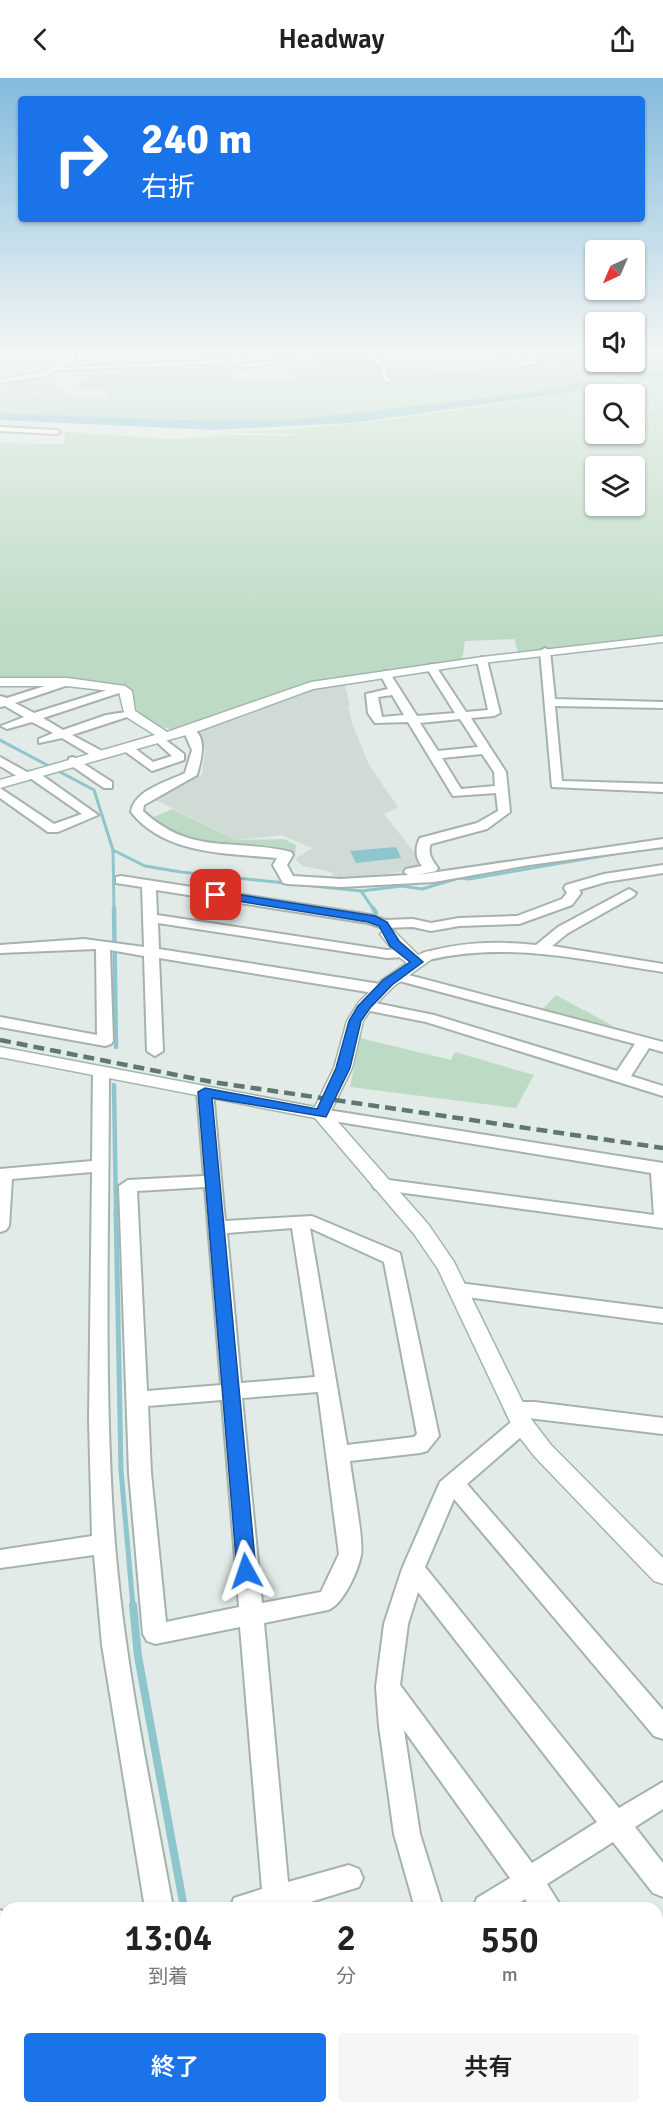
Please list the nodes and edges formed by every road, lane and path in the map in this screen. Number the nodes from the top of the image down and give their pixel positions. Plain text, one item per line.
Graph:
1 (663, 639) edge
2 (545, 651) junction
3 (482, 660) junction
4 (431, 667) junction
5 (385, 674) junction
6 (67, 681) junction
7 (0, 682) edge
8 (121, 689) junction
9 (396, 691) junction
10 (2, 702) edge
11 (548, 702) junction
12 (663, 705) edge
13 (129, 713) junction
14 (463, 716) junction
15 (34, 718) junction
16 (412, 719) junction
17 (7, 726) dead end
18 (189, 730) junction
19 (63, 734) junction
20 (161, 737) junction
21 (43, 741) dead end
22 (124, 747) junction
23 (486, 750) junction
24 (98, 754) junction
25 (434, 755) junction
26 (0, 761) edge
27 (73, 761) junction
28 (29, 775) junction
29 (0, 784) edge
30 (108, 785) dead end
31 (663, 788) edge
32 (502, 789) junction
33 (0, 792) edge
34 (663, 843) edge
35 (663, 869) edge
36 (121, 880) dead end
37 (393, 881) junction
38 (149, 884) junction
39 (629, 893) dead end
40 (151, 918) junction
41 (385, 929) junction
42 (112, 946) junction
43 (0, 949) edge
44 (538, 950) junction
45 (152, 952) junction
46 (416, 957) junction
47 (663, 968) edge
48 (397, 976) junction
49 (380, 989) junction
50 (364, 1006) junction
51 (0, 1022) edge
52 (645, 1042) junction
53 (663, 1047) edge
54 (0, 1052) edge
55 (155, 1052) dead end
56 (101, 1072) junction
57 (621, 1078) junction
58 (663, 1091) edge
59 (205, 1092) junction
60 (321, 1114) junction
61 (100, 1166) junction
62 (662, 1169) edge
63 (2, 1175) edge
64 (212, 1181) junction
65 (381, 1185) junction
66 (300, 1221) junction
67 (663, 1221) edge
68 (0, 1226) edge
69 (217, 1228) junction
70 (459, 1290) junction
71 (663, 1316) edge
72 (326, 1384) junction
73 (231, 1392) junction
74 (137, 1398) junction
75 (518, 1417) junction
76 (663, 1426) edge
77 (338, 1454) junction
78 (452, 1482) junction
79 (104, 1544) junction
80 (0, 1559) edge
81 (413, 1569) junction
82 (662, 1571) edge
83 (250, 1616) junction
84 (388, 1687) junction
85 (663, 1728) edge
86 (663, 1794) edge
87 (616, 1824) junction
88 (349, 1878) dead end
89 (528, 1881) junction
90 (663, 1884) edge
91 (158, 1902) edge
92 (276, 1902) edge
93 (279, 1902) edge
94 (427, 1902) edge
95 (496, 1902) edge
96 (544, 1902) edge

1 - 2 street
2 - 3 street
2 - 11 street
3 - 4 street
3 - 14 street
4 - 5 street
4 - 14 street
5 - 9 street
5 - 18 street
6 - 7 street
6 - 8 street
6 - 10 street
8 - 13 street
8 - 15 street
9 - 16 street
9 - 16 street
10 - 15 street
11 - 12 street
11 - 31 street
13 - 19 street
13 - 20 street
14 - 16 street
14 - 23 street
15 - 17 street
15 - 19 street
16 - 25 street
18 - 20 street
18 - 37 street
19 - 21 street
19 - 24 street
20 - 22 street
20 - 22 street
22 - 24 street
23 - 25 street
23 - 32 street
24 - 27 street
25 - 32 street
26 - 28 street
27 - 28 street
27 - 30 street
28 - 29 street
28 - 33 street
32 - 37 street
34 - 37 street
35 - 41 street
36 - 38 street
38 - 40 street
38 - 41 street
39 - 44 street
40 - 45 street
40 - 46 street
41 - 46 street
42 - 43 street
42 - 45 street
42 - 51 street
44 - 46 street
44 - 47 street
45 - 49 street
45 - 55 street
46 - 48 street
48 - 49 street
48 - 52 street
49 - 50 street
50 - 57 street
50 - 60 street
52 - 53 street
52 - 57 street
54 - 56 street
56 - 59 street
56 - 61 street
57 - 58 street
59 - 60 street
59 - 64 street
60 - 62 street
60 - 65 street
61 - 63 street
61 - 79 street
62 - 67 street
63 - 68 street
64 - 69 street
64 - 74 street
65 - 67 street
65 - 70 street
66 - 69 street
66 - 72 street
66 - 77 street
69 - 73 street
70 - 71 street
70 - 75 street
72 - 73 street
72 - 77 street
73 - 74 street
73 - 83 street
74 - 83 street
75 - 76 street
75 - 78 street
75 - 82 street
77 - 83 street
78 - 81 street
78 - 85 street
79 - 80 street
79 - 91 street
81 - 84 street
81 - 87 street
83 - 92 street
84 - 89 street
84 - 94 street
86 - 87 street
87 - 89 street
87 - 90 street
88 - 93 street
89 - 95 street
89 - 96 street

